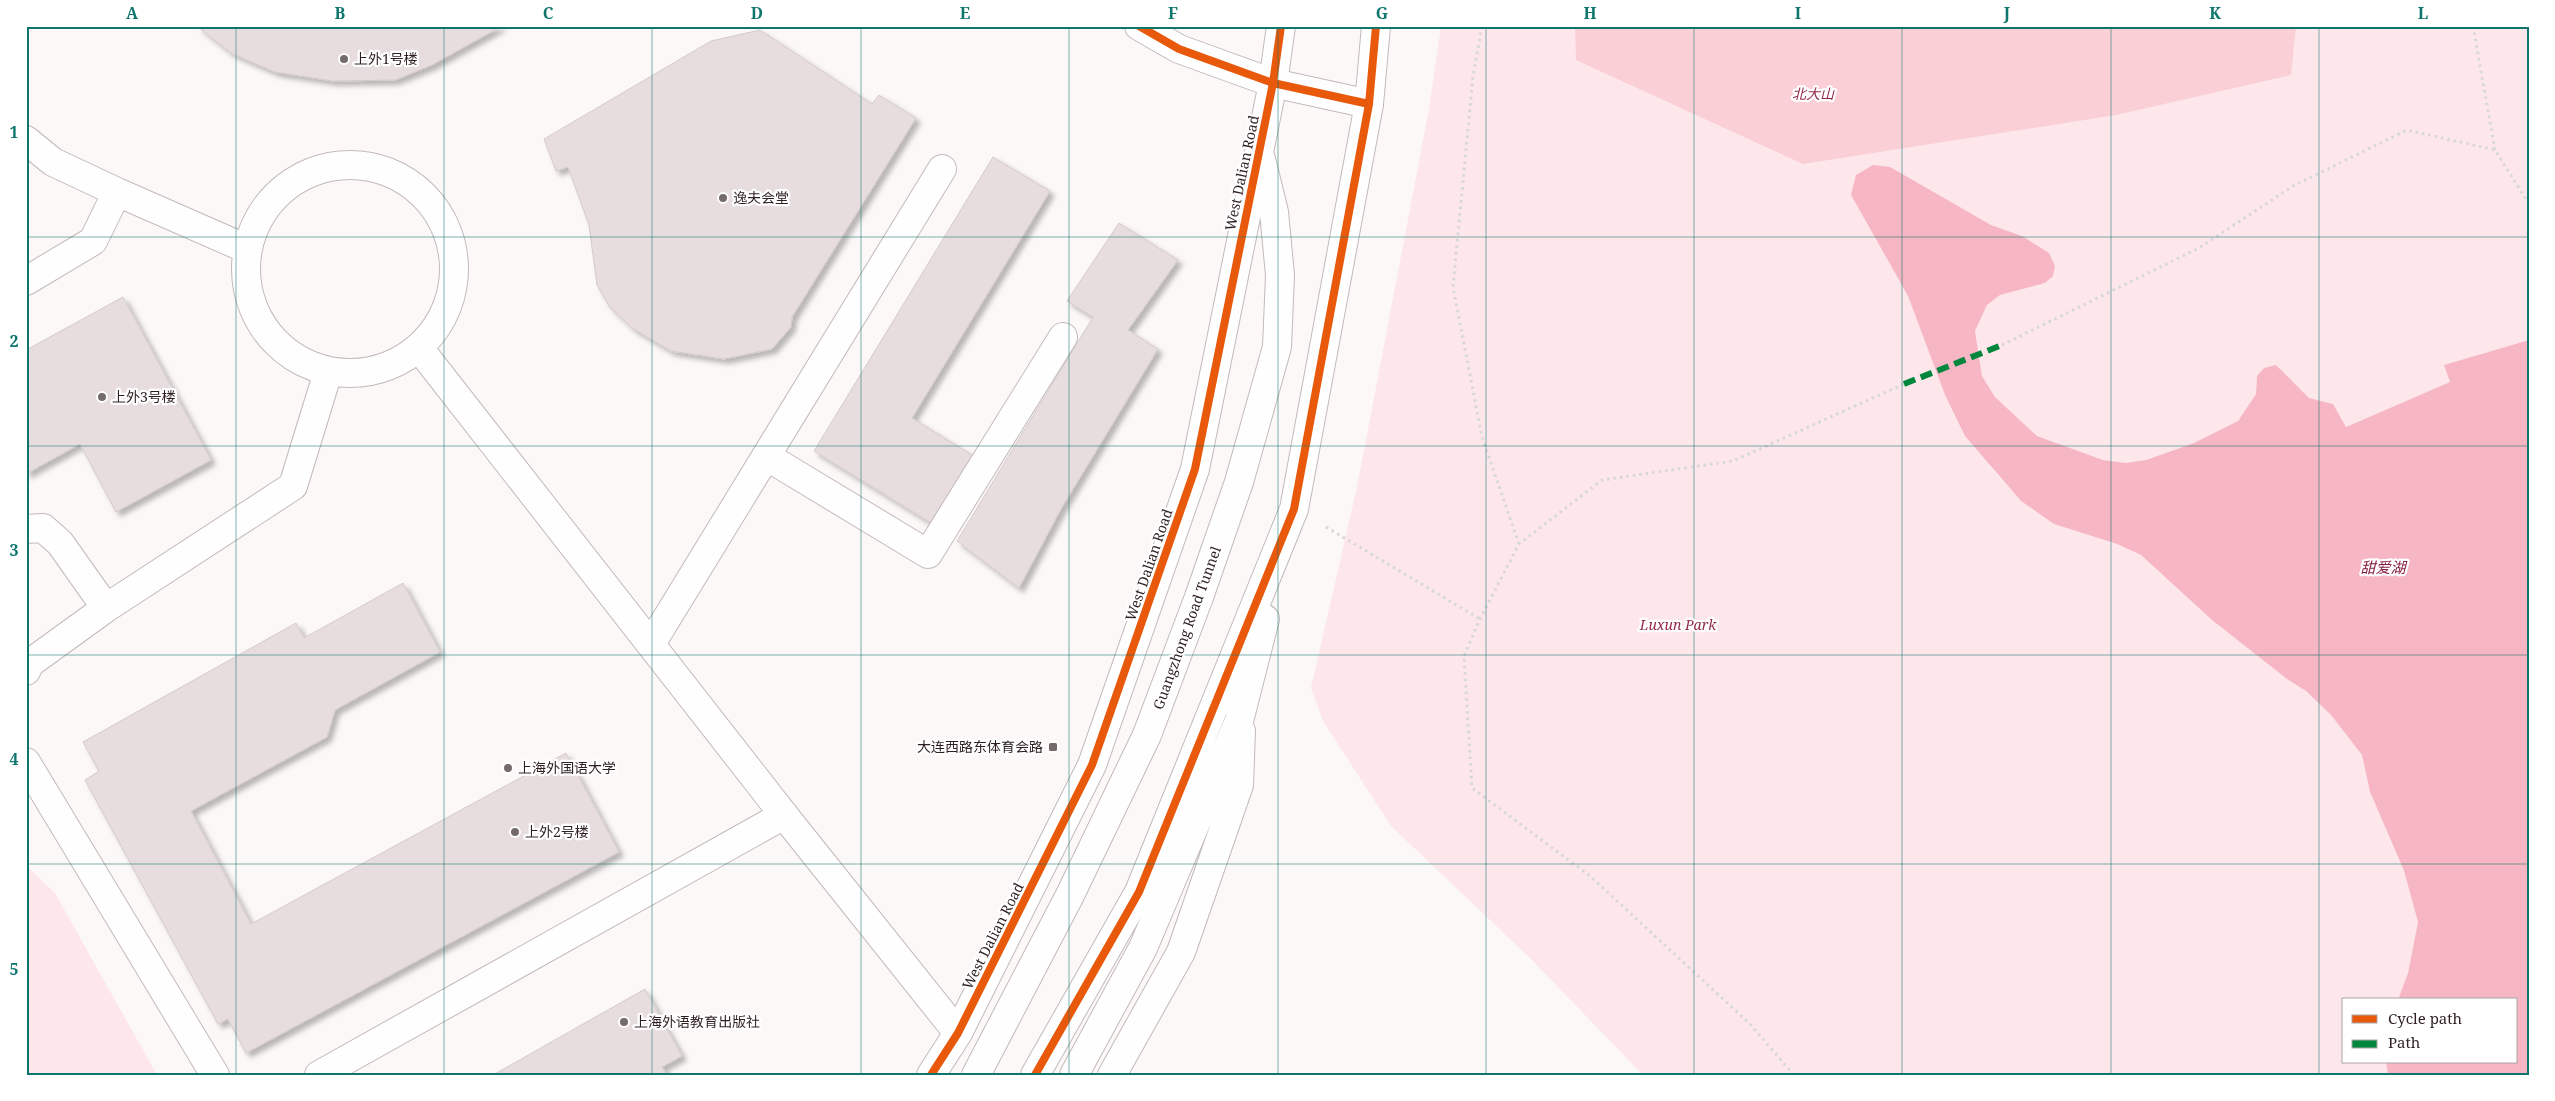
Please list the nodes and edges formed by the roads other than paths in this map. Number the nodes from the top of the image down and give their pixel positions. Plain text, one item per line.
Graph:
1 (1139, 26) edge
2 (1281, 26) edge
3 (1376, 26) edge
4 (1273, 84) junction
5 (1369, 104) junction
6 (26, 140) edge
7 (1258, 150) junction
8 (942, 169) dead end
9 (117, 192) junction
10 (247, 249) junction
11 (26, 282) edge
12 (1063, 337) dead end
13 (419, 348) junction
14 (328, 372) junction
15 (766, 456) junction
16 (1294, 509) junction
17 (26, 529) edge
18 (106, 608) junction
19 (651, 644) junction
20 (26, 671) edge
21 (1242, 709) junction
22 (26, 762) edge
23 (784, 815) junction
24 (958, 1033) junction
25 (215, 1075) edge
26 (319, 1075) edge
27 (931, 1075) edge
28 (976, 1075) edge
29 (1035, 1075) edge
30 (1074, 1075) edge
31 (1112, 1075) edge

1 - 4 main road
2 - 4 main road, West Dalian Road
3 - 5 main road
4 - 5 main road
4 - 7 main road, West Dalian Road
5 - 16 main road
6 - 9 main road
7 - 24 main road, West Dalian Road
7 - 28 main road, Guangzhong Road Tunnel
8 - 15 main road
9 - 10 main road
9 - 11 main road
10 - 13 main road
10 - 14 main road
12 - 15 main road
13 - 14 main road
13 - 19 main road
14 - 18 main road
15 - 19 main road
16 - 21 main road
16 - 29 main road
17 - 18 main road
18 - 20 main road
19 - 23 main road
21 - 30 main road
21 - 31 main road
22 - 25 main road
23 - 24 main road
23 - 26 main road
24 - 27 main road, West Dalian Road

